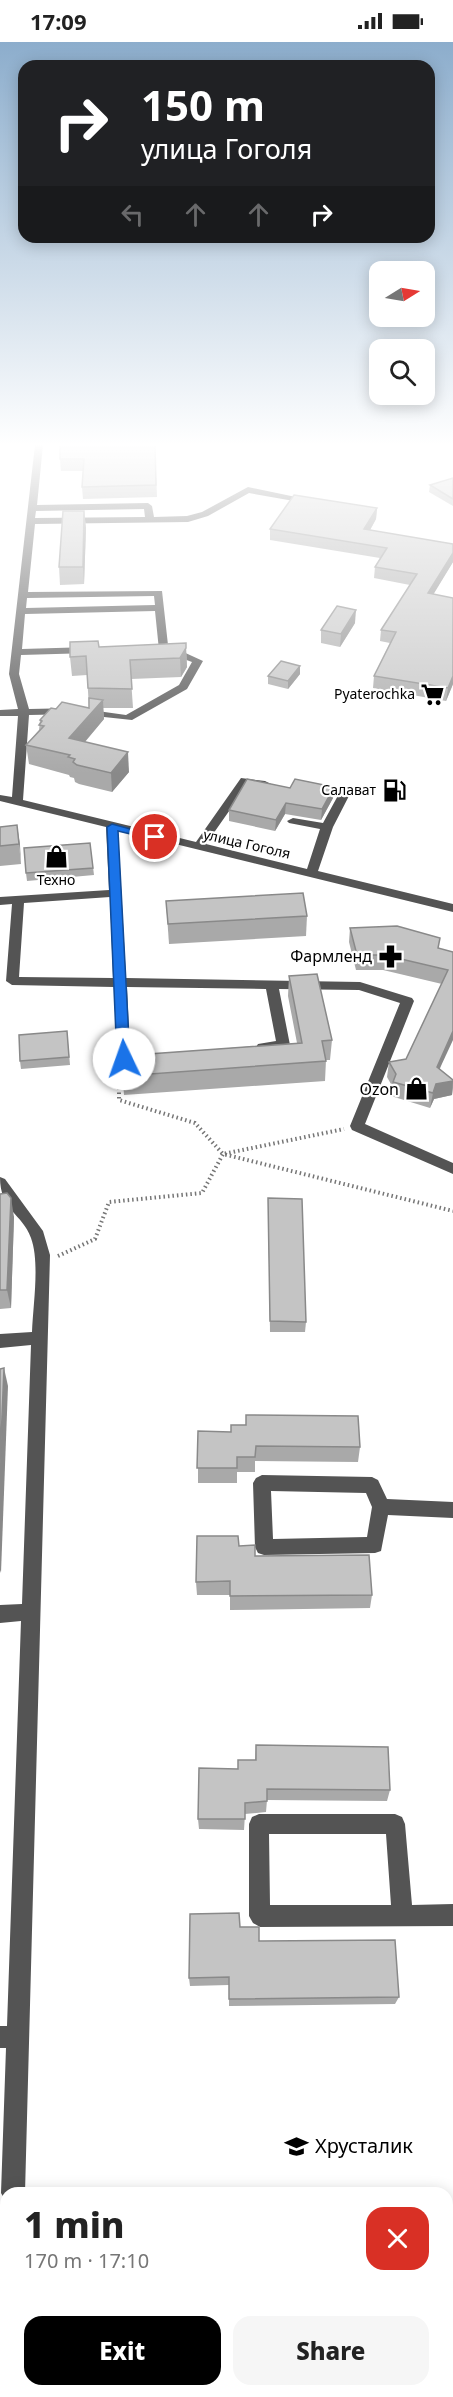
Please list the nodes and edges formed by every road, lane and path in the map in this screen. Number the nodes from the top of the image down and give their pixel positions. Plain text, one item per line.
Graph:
1 (27, 555) edge
2 (23, 595) junction
3 (160, 608) junction
4 (22, 610) junction
5 (107, 650) edge
6 (17, 652) junction
7 (0, 674) edge
8 (14, 674) junction
9 (24, 712) junction
10 (0, 713) edge
11 (273, 786) edge
12 (345, 792) dead end
13 (0, 798) edge
14 (17, 803) junction
15 (293, 821) dead end
16 (112, 827) junction
17 (327, 827) junction
18 (198, 848) junction
19 (311, 874) junction
20 (115, 892) junction
21 (18, 900) junction
22 (0, 902) edge
23 (453, 908) edge
24 (120, 982) junction
25 (272, 986) junction
26 (249, 1048) edge
27 (158, 1056) edge
28 (124, 1059) junction
29 (357, 1126) junction
30 (223, 1154) junction
31 (453, 1170) edge
32 (0, 1183) edge
33 (453, 1211) edge
34 (42, 1264) junction
35 (40, 1338) junction
36 (0, 1341) edge
37 (381, 1507) junction
38 (453, 1510) edge
39 (32, 1612) junction
40 (0, 1614) edge
41 (402, 1916) junction
42 (453, 1916) edge
43 (9, 2037) edge
44 (14, 2187) edge

1 - 2 street
2 - 3 street
2 - 4 street
3 - 4 street
3 - 9 street
4 - 6 street
5 - 6 street
6 - 8 street
7 - 8 street
8 - 9 street
9 - 10 street
9 - 14 street
11 - 18 street
12 - 17 street
13 - 14 street, улица Гоголя
14 - 16 street, улица Гоголя
15 - 17 street
16 - 18 street, улица Гоголя
16 - 20 street
17 - 19 street
18 - 19 street, улица Гоголя
19 - 23 street, улица Гоголя
20 - 21 street
20 - 24 street
21 - 22 street
21 - 24 street
24 - 25 street
24 - 28 street
25 - 26 street
25 - 29 street
27 - 28 street
28 - 30 path
29 - 30 path
29 - 31 street
30 - 33 path
30 - 34 path
32 - 34 street
34 - 35 street
35 - 36 street
35 - 39 street
37 - 37 street
37 - 38 street
39 - 40 street
39 - 43 street
41 - 41 street
41 - 42 street
43 - 44 street

